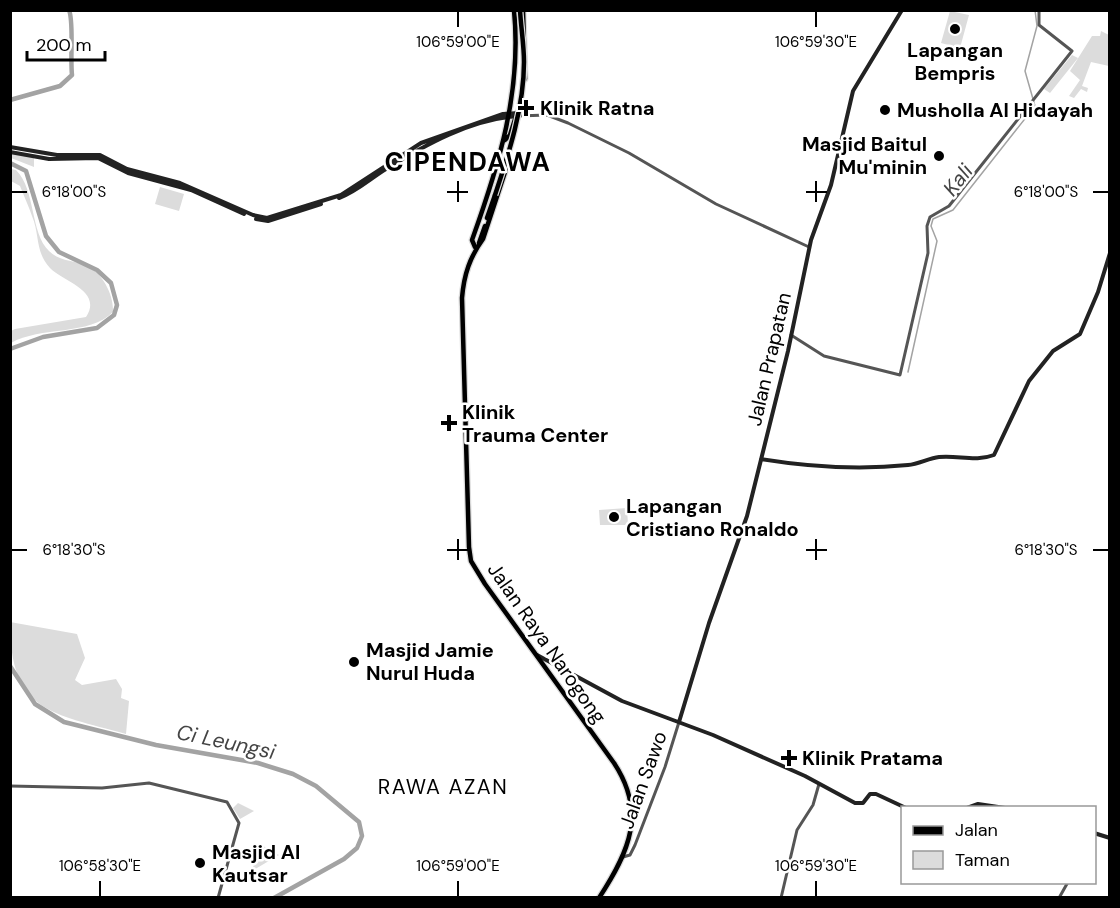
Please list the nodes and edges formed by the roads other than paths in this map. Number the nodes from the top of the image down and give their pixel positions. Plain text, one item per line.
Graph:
1 (518, 10) edge
2 (902, 10) edge
3 (1039, 10) edge
4 (526, 70) junction
5 (517, 71) junction
6 (515, 115) junction
7 (10, 147) edge
8 (10, 152) edge
9 (35, 154) junction
10 (476, 245) junction
11 (809, 248) junction
12 (1110, 254) edge
13 (791, 335) junction
14 (761, 459) junction
15 (534, 654) junction
16 (679, 722) junction
17 (819, 784) junction
18 (11, 786) edge
19 (904, 806) edge
20 (971, 806) edge
21 (996, 806) edge
22 (623, 857) junction
23 (1067, 884) edge
24 (218, 897) edge
25 (600, 897) edge
26 (782, 897) edge
27 (1059, 897) edge

1 - 4 main road, Jalan Raya Narogong
1 - 5 main road, Jalan Raya Narogong
1 - 10 main road, bridge
2 - 11 main road, Jalan Prapatan
3 - 13 street
4 - 5 main road
4 - 6 main road, Jalan Raya Narogong
5 - 6 main road, Jalan Raya Narogong
6 - 9 main road
6 - 10 main road, Jalan Raya Narogong
6 - 10 main road, Jalan Raya Narogong
6 - 11 street
7 - 9 main road
8 - 9 main road
10 - 15 main road, Jalan Raya Narogong
11 - 13 main road, Jalan Prapatan
12 - 14 main road
13 - 14 main road, Jalan Prapatan
14 - 16 main road, Jalan Prapatan
15 - 16 main road, Jalan Sawo
15 - 22 main road, Jalan Raya Narogong
16 - 17 main road
16 - 22 street, Jalan Sawo
17 - 19 main road
17 - 26 street
18 - 24 street
20 - 21 main road
22 - 25 main road, Jalan Raya Narogong
23 - 27 street

